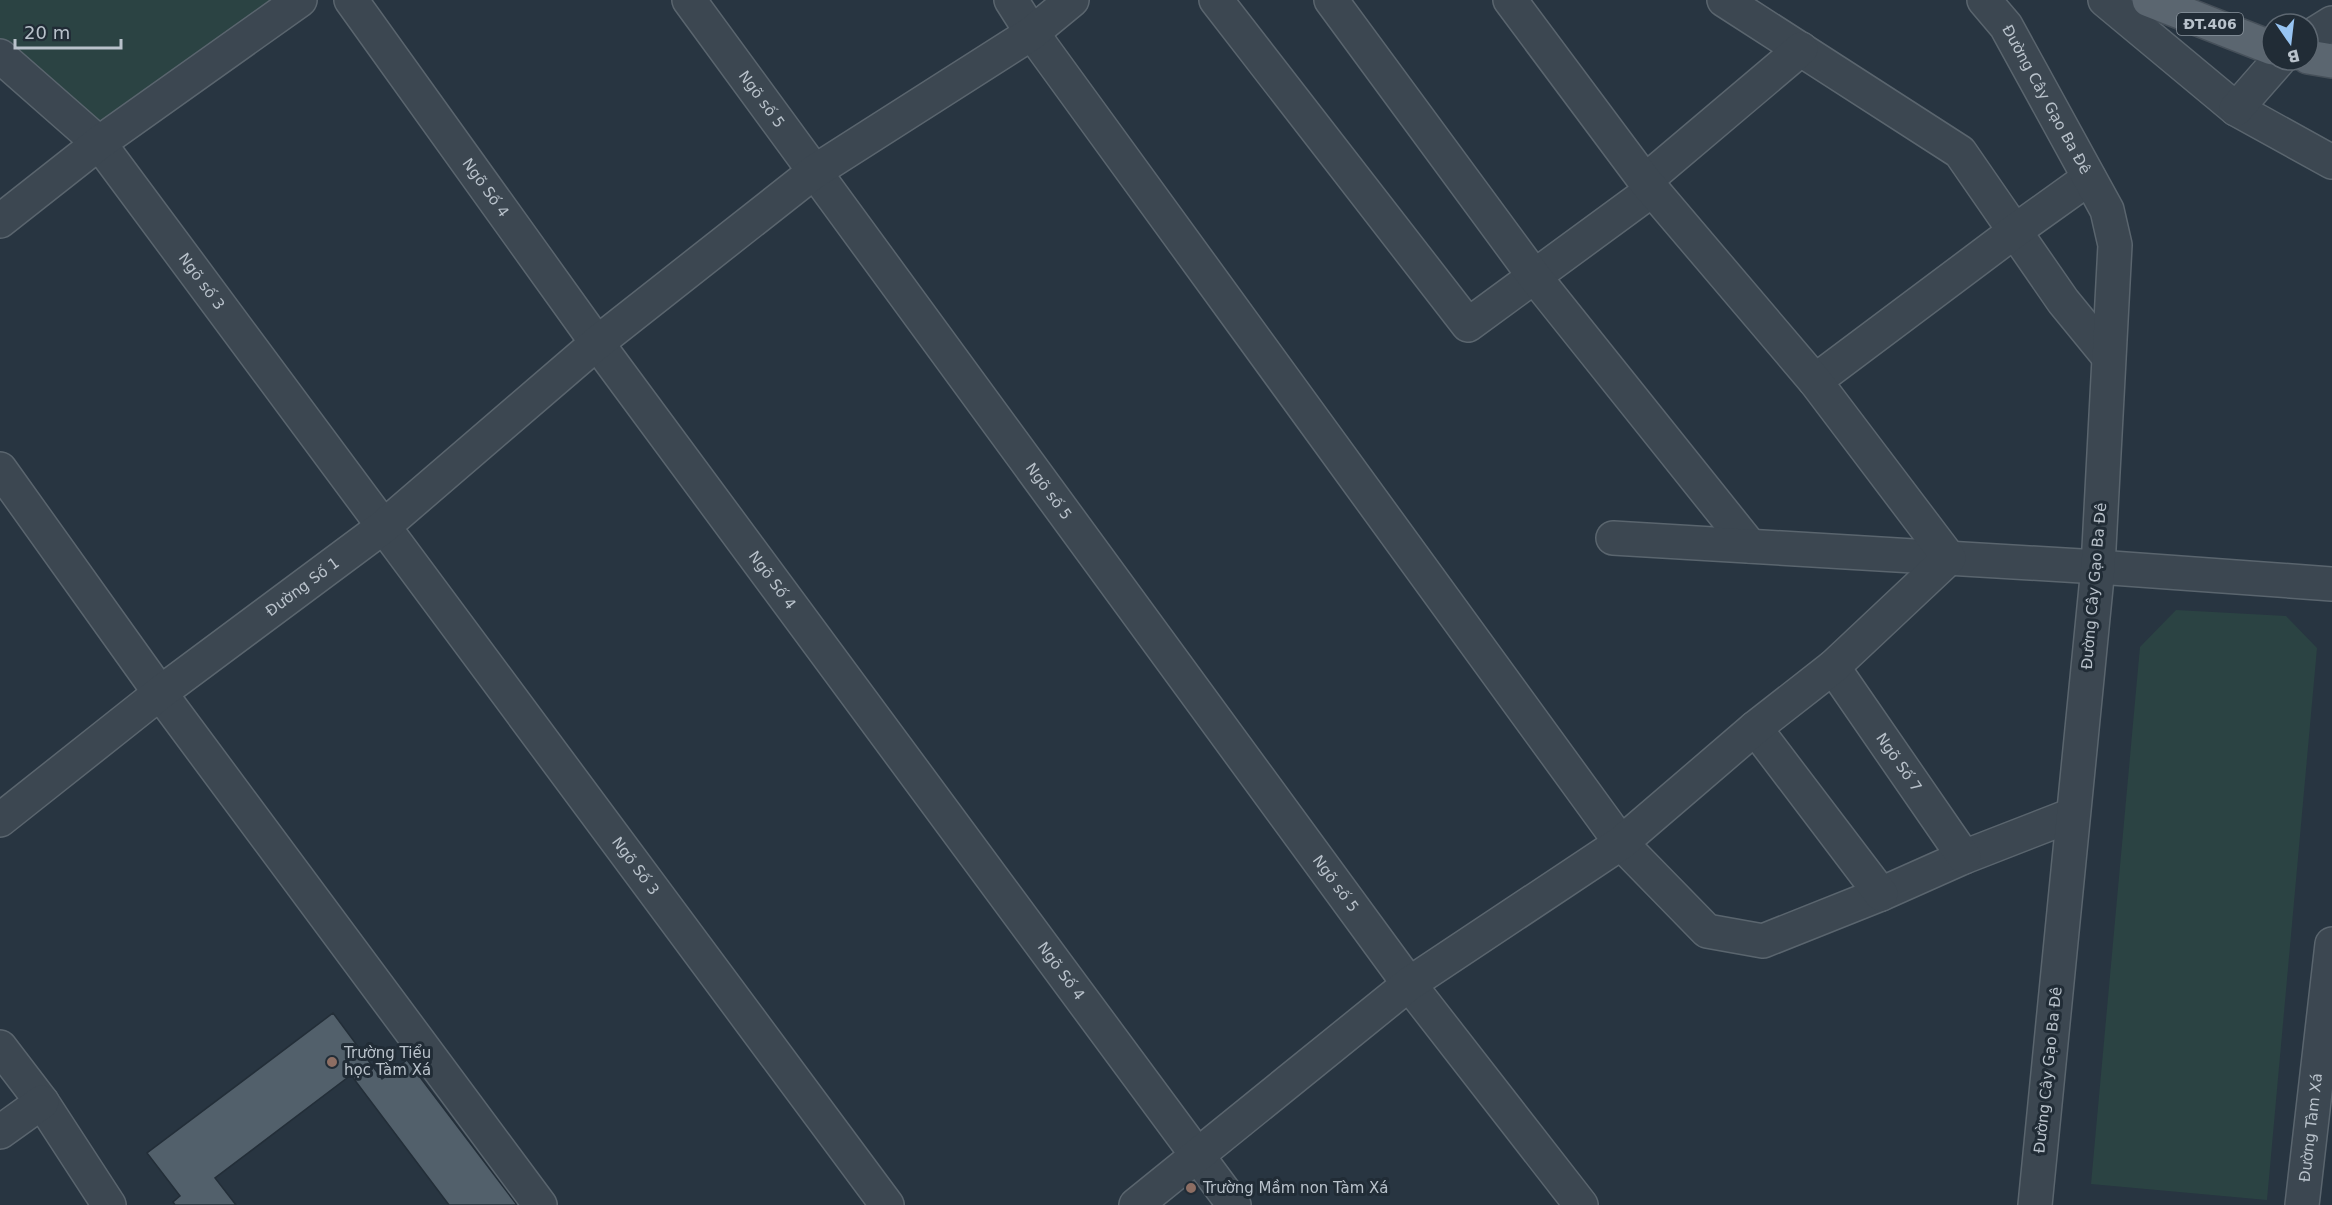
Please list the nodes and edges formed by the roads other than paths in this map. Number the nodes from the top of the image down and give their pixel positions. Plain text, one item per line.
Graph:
1 (300, 0) edge
2 (351, 0) edge
3 (689, 0) edge
4 (1011, 0) edge
5 (1072, 0) edge
6 (1216, 0) edge
7 (1330, 0) edge
8 (1510, 0) edge
9 (1724, 0) edge
10 (1984, 0) edge
11 (2104, 0) edge
12 (2148, 0) edge
13 (1032, 33) junction
14 (2260, 43) edge
15 (1801, 49) junction
16 (0, 56) edge
17 (2268, 72) edge
18 (2236, 109) junction
19 (99, 143) junction
20 (2332, 162) edge
21 (814, 172) junction
22 (2089, 178) junction
23 (1649, 185) junction
24 (0, 221) edge
25 (2015, 231) junction
26 (1534, 276) junction
27 (597, 343) junction
28 (2108, 356) junction
29 (1815, 381) junction
30 (0, 469) edge
31 (383, 527) junction
32 (1613, 538) dead end
33 (1750, 546) junction
34 (1949, 558) junction
35 (2098, 567) junction
36 (2332, 584) edge
37 (1833, 668) junction
38 (160, 693) junction
39 (1755, 728) junction
40 (2072, 815) junction
41 (0, 820) edge
42 (1621, 843) junction
43 (1964, 857) junction
44 (1881, 894) junction
45 (2332, 944) edge
46 (1408, 984) junction
47 (0, 1047) edge
48 (42, 1102) junction
49 (0, 1132) edge
50 (1199, 1155) junction
51 (109, 1205) edge
52 (540, 1205) edge
53 (887, 1205) edge
54 (1136, 1205) edge
55 (1234, 1205) edge
56 (1581, 1205) edge
57 (2035, 1205) edge
58 (2302, 1205) edge

1 - 19 street
2 - 27 street, Ngõ Số 4
3 - 21 street, Ngõ số 5
4 - 13 street
5 - 13 street, Đường Số 1
6 - 26 street
7 - 26 street
8 - 23 street
9 - 15 street
10 - 22 street, Đường Cây Gạo Ba Đê
11 - 18 street
12 - 14 main road, ĐT.406
13 - 21 street, Đường Số 1
13 - 42 street
15 - 23 street
15 - 25 street
16 - 19 street, Ngõ số 3
17 - 18 street
18 - 20 street
19 - 24 street
19 - 31 street, Ngõ số 3
21 - 27 street, Đường Số 1
21 - 46 street, Ngõ số 5
22 - 25 street
22 - 28 street, Đường Cây Gạo Ba Đê
23 - 26 street
23 - 29 street
25 - 28 street
25 - 29 street
26 - 33 street
27 - 31 street, Đường Số 1
27 - 50 street, Ngõ Số 4
28 - 35 street, Đường Cây Gạo Ba Đê
29 - 34 street
30 - 38 street
31 - 38 street, Đường Số 1
31 - 53 street, Ngõ Số 3
32 - 33 street
33 - 34 street
34 - 35 street
34 - 37 street
35 - 36 street
35 - 40 street, Đường Cây Gạo Ba Đê
37 - 39 street
37 - 43 street, Ngõ Số 7
38 - 41 street, Đường Số 1
38 - 52 street
39 - 42 street
39 - 44 street
40 - 43 street
40 - 57 street, Đường Cây Gạo Ba Đê
42 - 44 street
42 - 46 street
43 - 44 street
45 - 58 street, Đường Tàm Xá
46 - 50 street
46 - 56 street, Ngõ số 5
47 - 48 street
48 - 49 street
48 - 51 street
50 - 54 street
50 - 55 street, Ngõ Số 4

